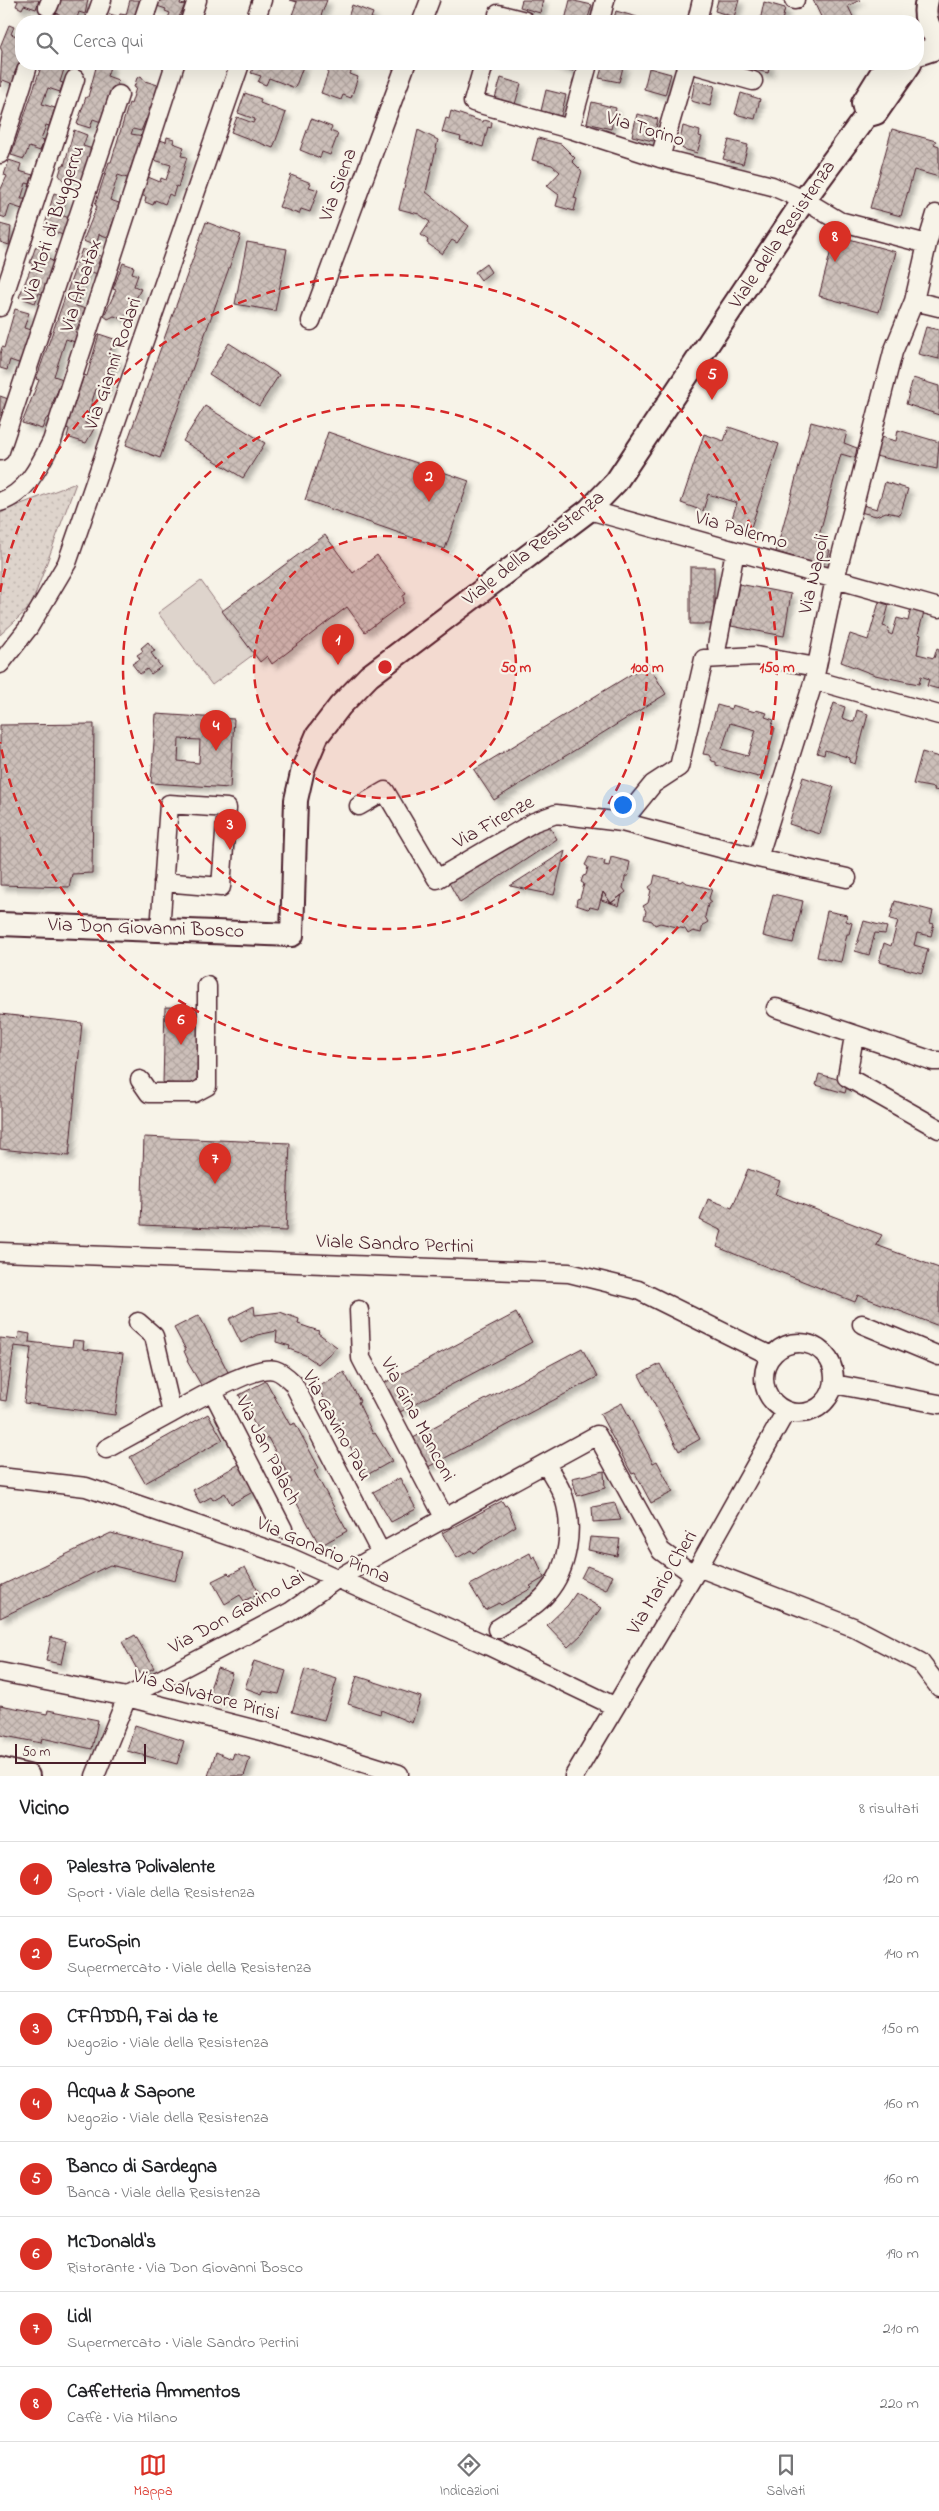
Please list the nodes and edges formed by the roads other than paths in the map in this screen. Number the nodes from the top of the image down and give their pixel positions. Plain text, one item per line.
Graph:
1 (102, 0) edge
2 (150, 0) edge
3 (197, 0) edge
4 (262, 0) edge
5 (430, 0) edge
6 (605, 0) edge
7 (702, 0) edge
8 (927, 1) edge
9 (97, 15) edge
10 (145, 15) edge
11 (192, 15) edge
12 (257, 15) edge
13 (424, 15) edge
14 (601, 15) edge
15 (698, 15) edge
16 (918, 15) edge
17 (939, 39) edge
18 (939, 47) edge
19 (924, 52) edge
20 (28, 70) edge
21 (173, 70) edge
22 (238, 70) edge
23 (404, 70) edge
24 (482, 70) edge
25 (586, 70) edge
26 (685, 70) edge
27 (714, 70) edge
28 (883, 70) edge
29 (906, 70) edge
30 (75, 79) dead end
31 (753, 81) dead end
32 (119, 95) dead end
33 (866, 116) junction
34 (570, 129) junction
35 (0, 154) edge
36 (660, 158) junction
37 (804, 200) junction
38 (936, 214) dead end
39 (927, 244) junction
40 (914, 300) junction
41 (0, 307) edge
42 (939, 307) edge
43 (311, 321) dead end
44 (0, 451) edge
45 (0, 502) edge
46 (589, 510) junction
47 (735, 551) junction
48 (835, 579) junction
49 (939, 608) edge
50 (717, 646) dead end
51 (0, 664) edge
52 (815, 673) junction
53 (939, 715) edge
54 (359, 806) dead end
55 (622, 822) junction
56 (758, 858) junction
57 (847, 878) dead end
58 (164, 882) junction
59 (0, 924) edge
60 (160, 930) junction
61 (292, 935) joint
62 (207, 986) dead end
63 (776, 1008) dead end
64 (854, 1036) junction
65 (936, 1061) edge
66 (140, 1080) dead end
67 (939, 1129) edge
68 (0, 1252) edge
69 (359, 1310) dead end
70 (138, 1322) dead end
71 (862, 1324) dead end
72 (771, 1356) junction
73 (939, 1356) edge
74 (834, 1384) junction
75 (213, 1392) junction
76 (939, 1404) edge
77 (786, 1411) junction
78 (172, 1413) junction
79 (106, 1449) dead end
80 (546, 1464) junction
81 (0, 1477) edge
82 (445, 1518) junction
83 (283, 1529) dead end
84 (381, 1553) junction
85 (696, 1571) junction
86 (337, 1579) junction
87 (497, 1628) dead end
88 (0, 1672) edge
89 (939, 1687) edge
90 (127, 1697) junction
91 (614, 1706) junction
92 (0, 1770) edge
93 (399, 1774) dead end
94 (28, 1776) edge
95 (95, 1776) edge
96 (574, 1776) edge

1 - 9 street
2 - 10 street
3 - 11 street
4 - 12 street
5 - 13 street
6 - 14 street
7 - 15 street
8 - 16 main road
8 - 17 main road
18 - 19 main road
20 - 35 street
21 - 45 street, Via Arbatax
22 - 51 street, Via Gianni Rodari
23 - 43 street, Via Siena
24 - 34 street, Via Torino
25 - 34 street
26 - 36 street
27 - 31 street
28 - 33 main road, Viale della Resistenza
29 - 33 main road, Viale della Resistenza
30 - 41 street
32 - 44 street, Via Moti di Buggerru
33 - 37 main road, Viale della Resistenza
34 - 36 street, Via Torino
36 - 37 street, Via Torino
37 - 39 street, Via Torino
37 - 46 main road, Viale della Resistenza
38 - 39 street, Via Napoli
39 - 40 street, Via Napoli
40 - 42 street
40 - 48 street, Via Napoli
46 - 47 street, Via Palermo
46 - 61 main road, Viale della Resistenza
47 - 48 street, Via Palermo
47 - 50 street
48 - 49 street, Via Palermo
48 - 52 street, Via Napoli
52 - 53 street
52 - 55 street
52 - 56 street, Via Napoli
54 - 55 street, Via Firenze
55 - 56 street, Via Firenze
56 - 57 street, Via Firenze
58 - 58 street
58 - 60 street
59 - 60 main road, Via Don Giovanni Bosco
60 - 61 main road, Via Don Giovanni Bosco
62 - 66 street
63 - 64 street
64 - 65 street
64 - 67 street
68 - 72 street, Viale Sandro Pertini
69 - 82 street, Via Gina Manconi
70 - 78 street
71 - 73 street
72 - 74 street
72 - 77 street
74 - 76 street
74 - 77 street
75 - 78 street, Via Gavino Pau
75 - 83 street, Via Jan Palach
75 - 84 street, Via Gavino Pau
77 - 85 street, Via Mario Cheri
78 - 79 street, Via Gavino Pau
80 - 82 street, Via Don Gavino Lai
80 - 85 street, Via Don Gavino Lai
80 - 87 street
81 - 86 street, Via Gonario Pinna
82 - 84 street, Via Don Gavino Lai
84 - 86 street, Via Don Gavino Lai
85 - 89 street
85 - 91 street, Via Mario Cheri
86 - 90 street, Via Don Gavino Lai
86 - 91 street, Via Gonario Pinna
88 - 90 street, Via Salvatore Pirisi
90 - 93 street, Via Salvatore Pirisi
90 - 95 street
91 - 96 street, Via Mario Cheri
92 - 94 main road

